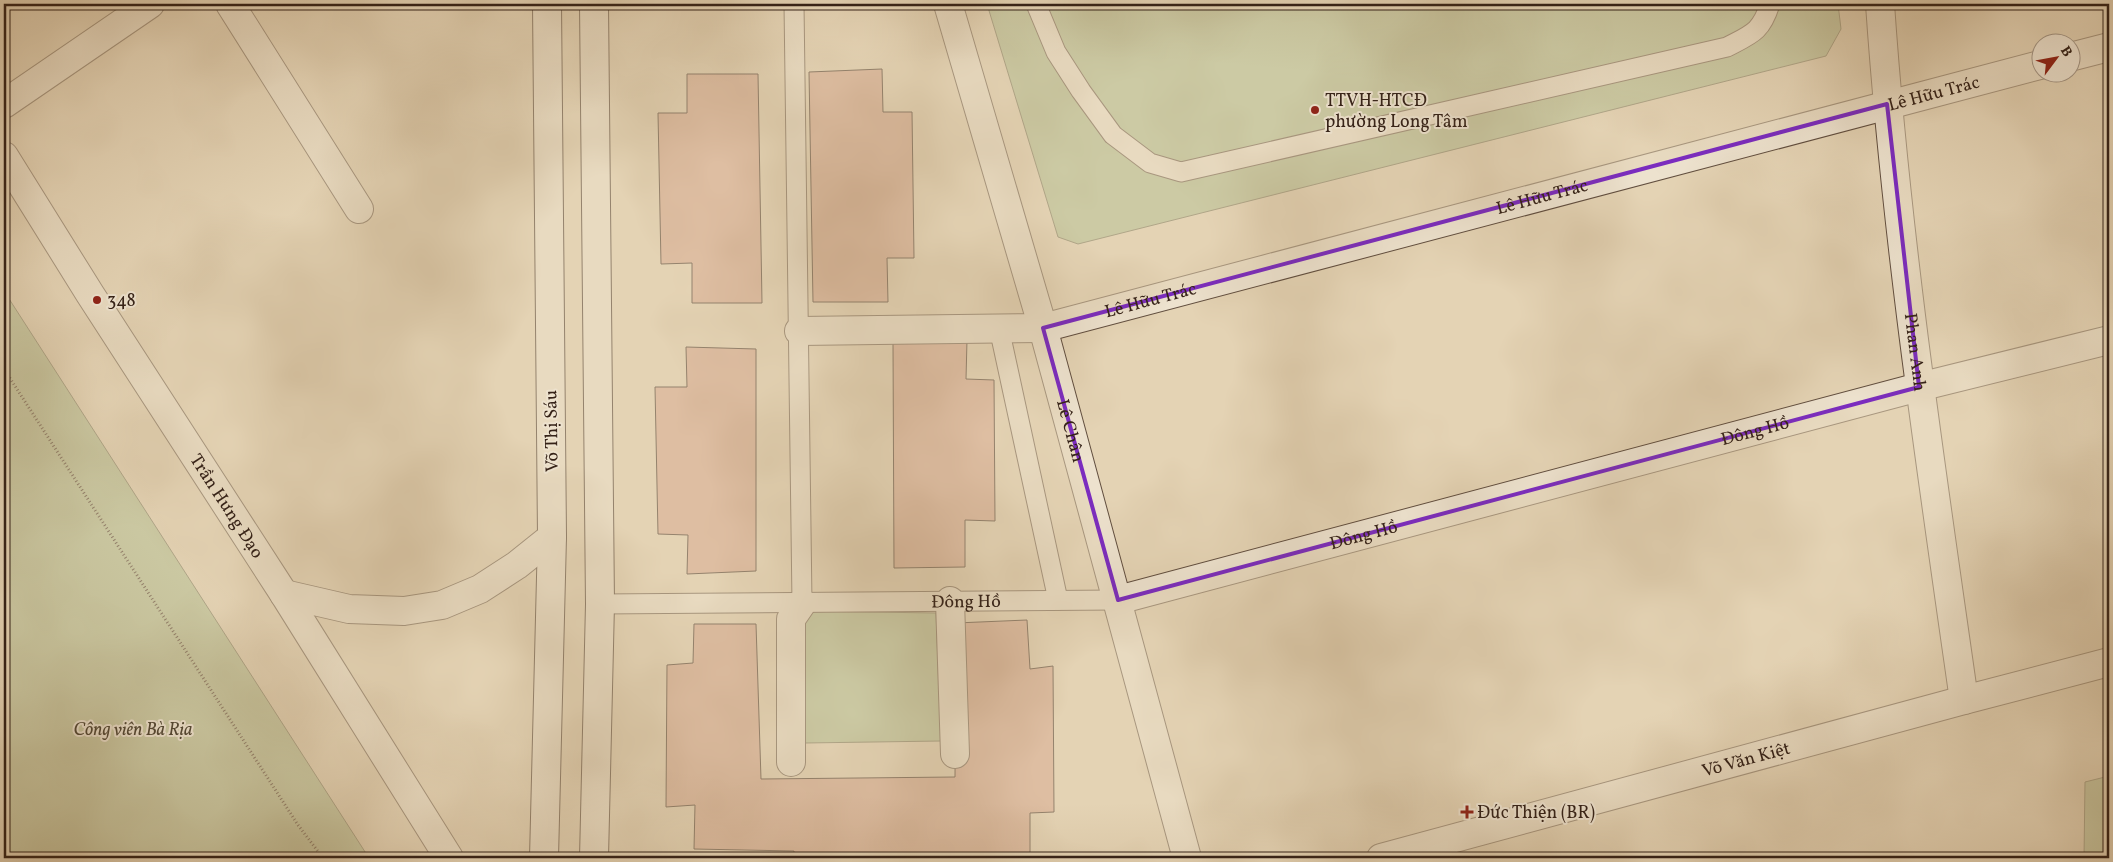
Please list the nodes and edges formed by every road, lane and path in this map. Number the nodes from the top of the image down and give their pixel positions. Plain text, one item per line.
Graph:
1 (150, 4) edge
2 (230, 4) edge
3 (547, 4) edge
4 (594, 4) edge
5 (794, 4) edge
6 (948, 4) edge
7 (1036, 4) edge
8 (1770, 4) edge
9 (1880, 4) edge
10 (2109, 47) edge
11 (2080, 54) edge
12 (2030, 68) edge
13 (4, 104) edge
14 (1887, 104) junction
15 (4, 156) edge
16 (359, 209) dead end
17 (999, 328) junction
18 (1043, 328) junction
19 (799, 331) junction
20 (2109, 340) edge
21 (4, 369) edge
22 (1919, 388) junction
23 (552, 537) junction
24 (284, 594) junction
25 (1058, 600) junction
26 (1118, 600) junction
27 (950, 601) junction
28 (802, 603) junction
29 (600, 604) junction
30 (2109, 662) edge
31 (1964, 700) junction
32 (955, 754) dead end
33 (791, 762) dead end
34 (323, 858) edge
35 (449, 858) edge
36 (544, 858) edge
37 (594, 858) edge
38 (1186, 858) edge
39 (1381, 858) edge

1 - 13 street
2 - 16 street
3 - 23 street, Võ Thị Sáu
4 - 29 street
5 - 19 lane
6 - 18 street, Lê Chân
7 - 8 lane
9 - 14 street, Phan Anh
10 - 11 street
12 - 14 street, Lê Hữu Trác
14 - 18 street, Lê Hữu Trác
14 - 22 street, Phan Anh
15 - 24 street, Trần Hưng Đạo
17 - 18 street, Lê Hữu Trác
17 - 19 street, Lê Hữu Trác
17 - 25 lane
18 - 26 street, Lê Chân
19 - 28 lane
20 - 22 street, Đông Hồ
21 - 34 path
22 - 26 street, Đông Hồ
22 - 31 street, Phan Anh
23 - 24 street
23 - 36 street, Võ Thị Sáu
24 - 35 street, Trần Hưng Đạo
25 - 26 lane, Đông Hồ
25 - 27 lane, Đông Hồ
26 - 38 street, Lê Chân
27 - 28 lane, Đông Hồ
27 - 32 street
28 - 29 lane, Đông Hồ
28 - 33 street
29 - 37 street
30 - 31 street, Võ Văn Kiệt
31 - 39 street, Võ Văn Kiệt

